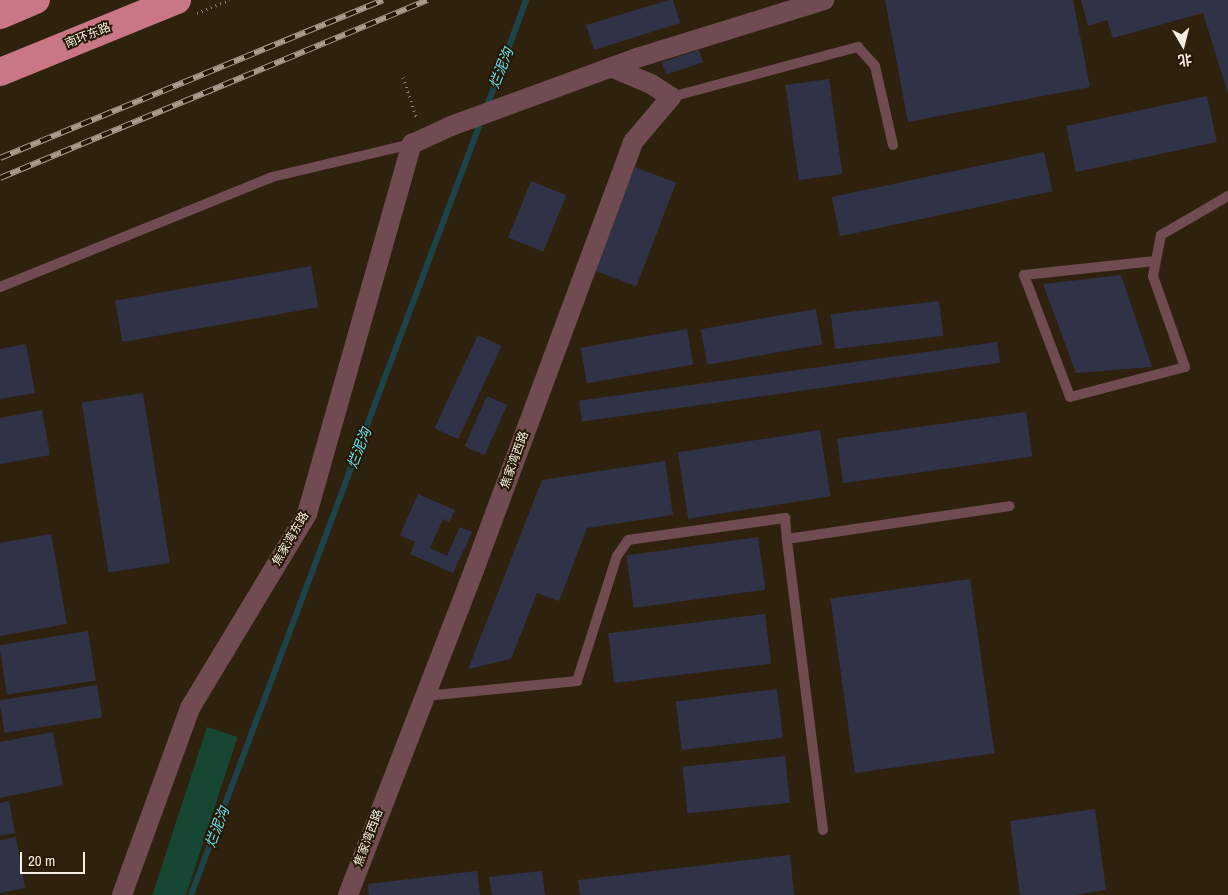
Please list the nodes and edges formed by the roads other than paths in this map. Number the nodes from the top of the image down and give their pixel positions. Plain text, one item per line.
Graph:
1 (36, 0) edge
2 (176, 0) edge
3 (824, 0) edge
4 (0, 14) edge
5 (610, 67) junction
6 (0, 72) edge
7 (671, 97) junction
8 (418, 141) junction
9 (893, 145) dead end
10 (1228, 196) edge
11 (1155, 261) junction
12 (0, 287) edge
13 (1010, 506) dead end
14 (787, 539) junction
15 (424, 696) junction
16 (823, 830) dead end
17 (122, 895) edge
18 (348, 895) edge

1 - 4 highway
2 - 6 highway, 南环东路
3 - 5 street
5 - 7 street
5 - 8 street
7 - 9 lane
7 - 15 street, 焦家湾西路
8 - 12 lane
8 - 17 street, 焦家湾东路
10 - 11 lane
11 - 11 lane
13 - 14 lane
14 - 15 lane
14 - 16 lane
15 - 18 street, 焦家湾西路

